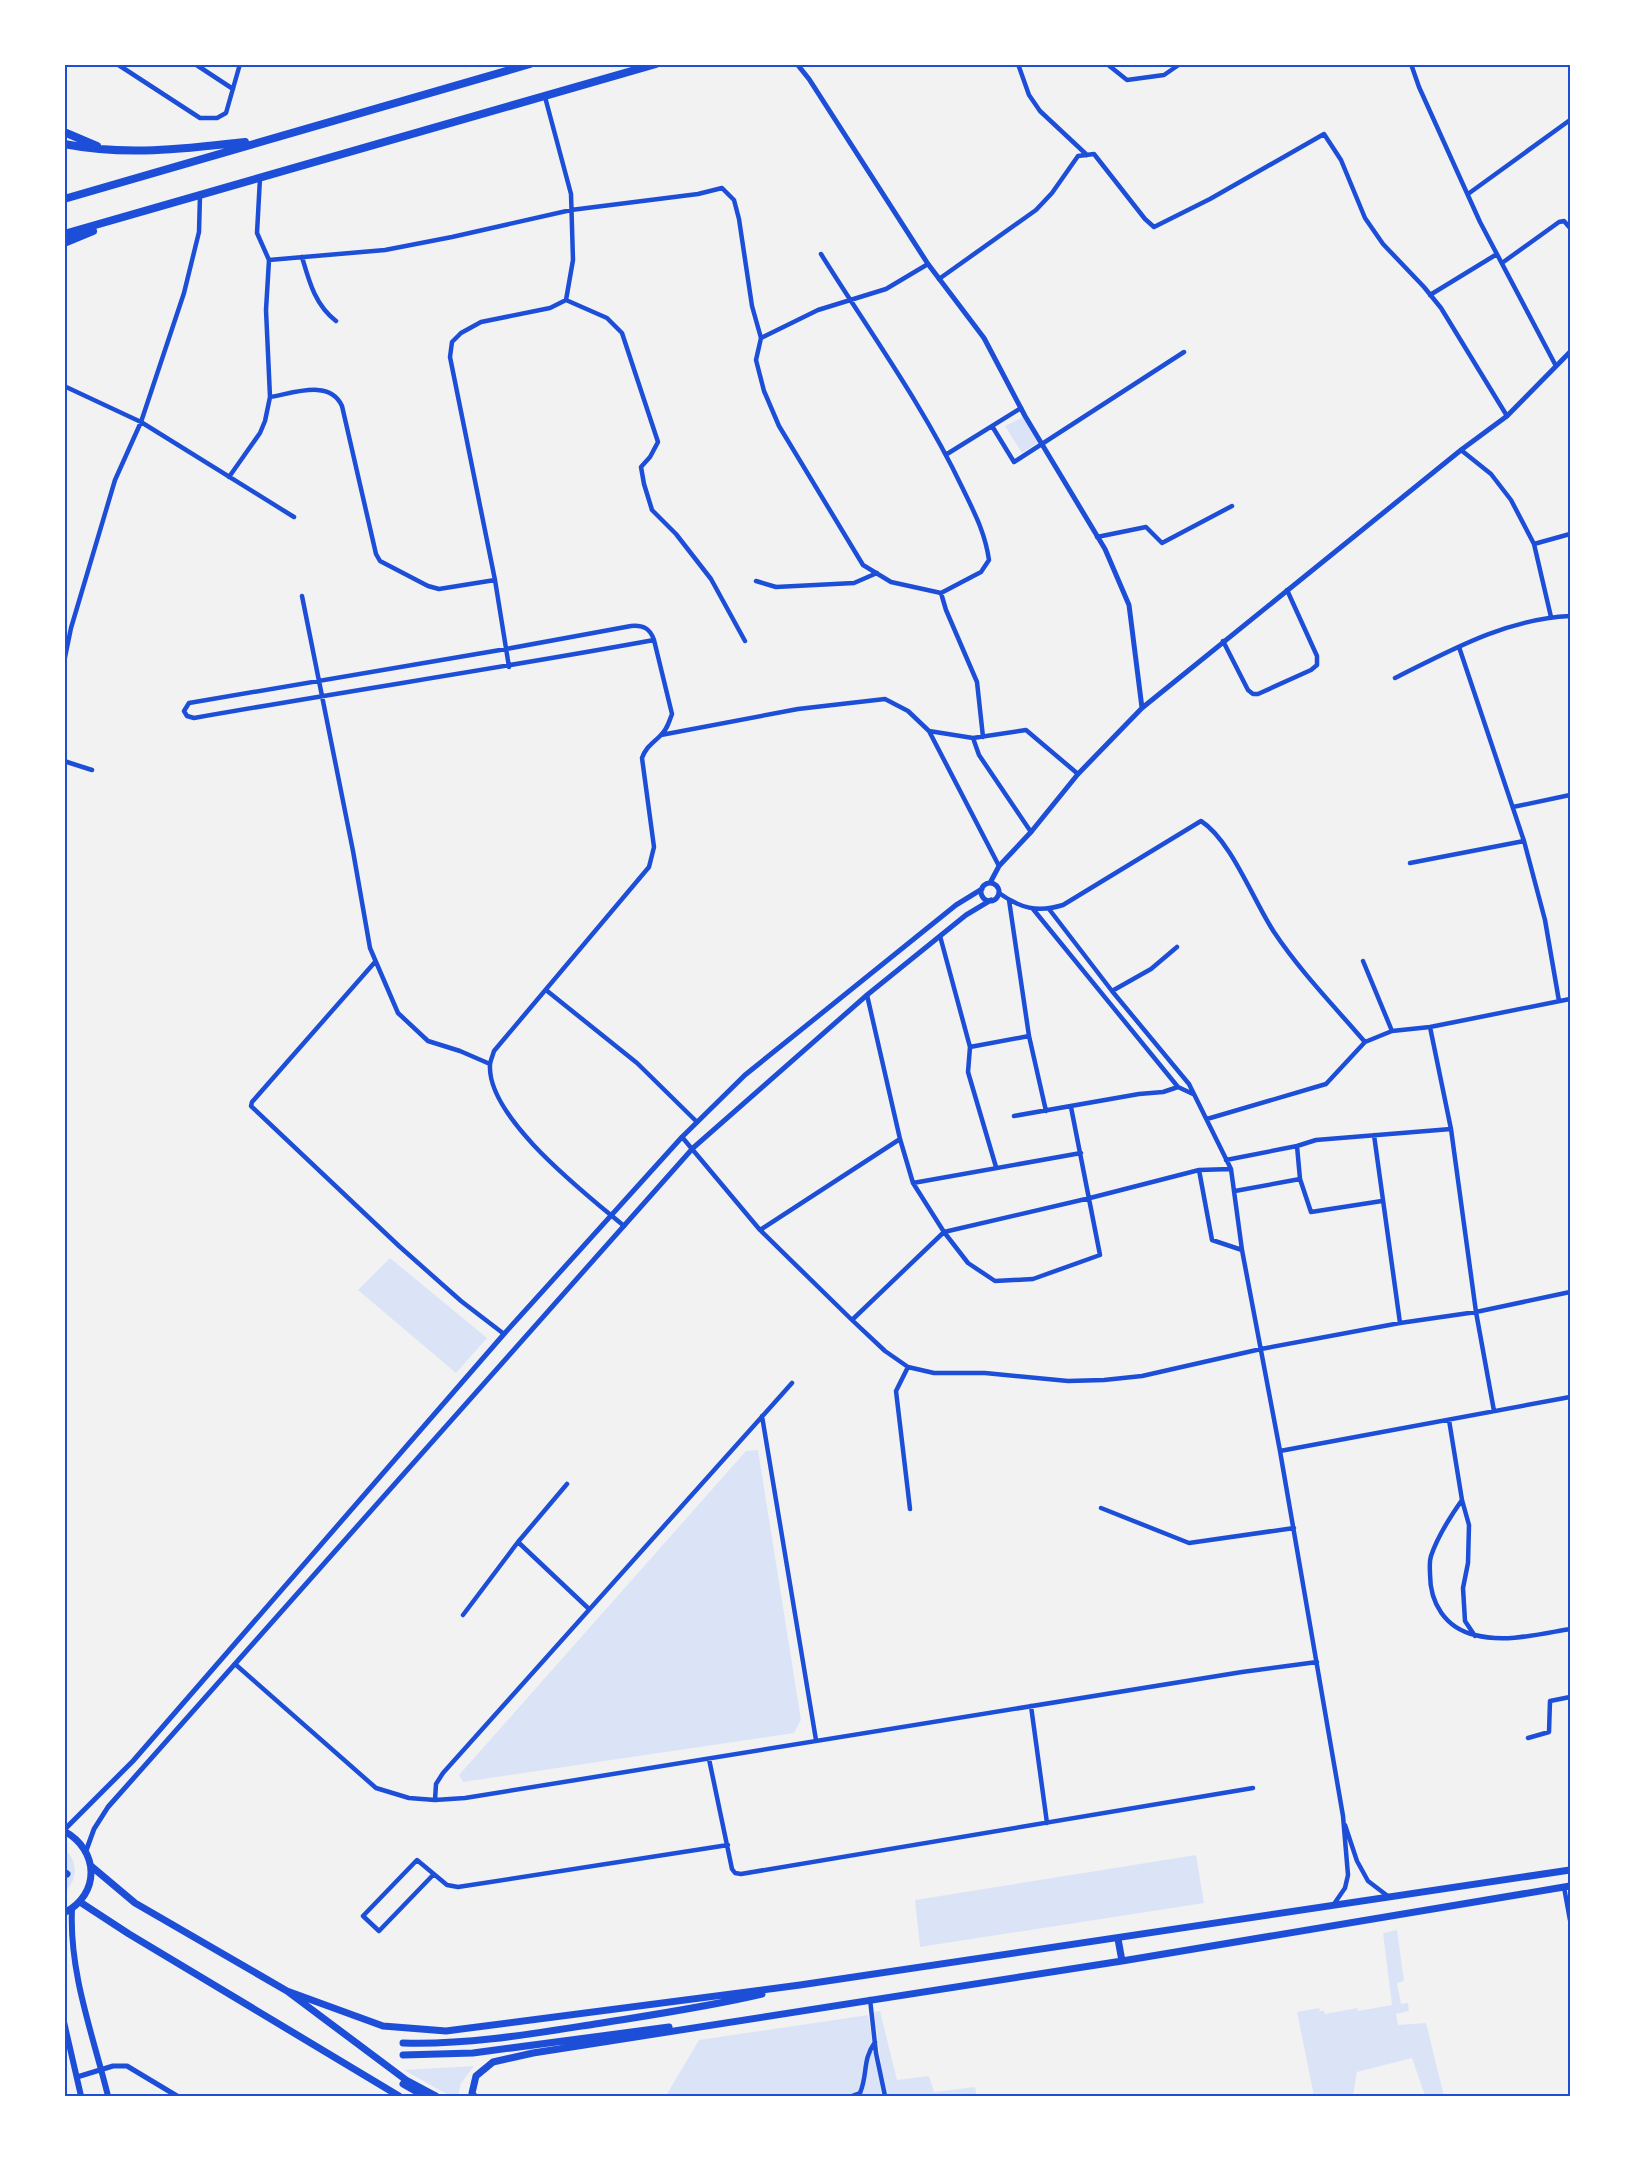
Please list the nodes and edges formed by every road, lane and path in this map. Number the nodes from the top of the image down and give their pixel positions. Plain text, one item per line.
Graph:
1 (117, 64) edge
2 (195, 64) edge
3 (240, 64) edge
4 (530, 64) edge
5 (656, 64) edge
6 (797, 64) edge
7 (1018, 64) edge
8 (1107, 64) edge
9 (1180, 64) edge
10 (1411, 64) edge
11 (233, 89) junction
12 (545, 97) junction
13 (1570, 120) edge
14 (64, 132) edge
15 (267, 140) junction
16 (64, 144) edge
17 (106, 150) junction
18 (1087, 155) junction
19 (260, 178) junction
20 (1468, 194) junction
21 (200, 195) junction
22 (64, 199) edge
23 (572, 210) junction
24 (122, 218) junction
25 (1570, 228) edge
26 (64, 234) edge
27 (64, 243) edge
28 (821, 254) dead end
29 (1497, 254) junction
30 (302, 257) junction
31 (268, 260) junction
32 (1502, 263) junction
33 (928, 264) junction
34 (939, 279) junction
35 (1430, 295) junction
36 (566, 300) junction
37 (852, 301) junction
38 (336, 321) dead end
39 (761, 338) junction
40 (1184, 352) dead end
41 (1570, 352) edge
42 (1556, 366) junction
43 (64, 386) edge
44 (270, 397) junction
45 (1021, 408) junction
46 (1507, 416) junction
47 (141, 422) junction
48 (992, 426) junction
49 (1042, 446) junction
50 (1461, 450) junction
51 (947, 454) junction
52 (229, 477) junction
53 (1232, 506) dead end
54 (294, 517) dead end
55 (1570, 534) edge
56 (1097, 537) junction
57 (1534, 544) junction
58 (877, 573) junction
59 (495, 580) junction
60 (756, 581) dead end
61 (1287, 590) junction
62 (941, 593) junction
63 (302, 596) dead end
64 (1551, 616) junction
65 (1570, 616) edge
66 (654, 640) junction
67 (1223, 641) junction
68 (745, 642) dead end
69 (1459, 647) junction
70 (506, 649) junction
71 (64, 662) edge
72 (509, 666) junction
73 (1395, 678) dead end
74 (318, 680) junction
75 (320, 695) junction
76 (1142, 708) junction
77 (929, 731) junction
78 (661, 735) junction
79 (983, 737) junction
80 (973, 738) junction
81 (64, 761) edge
82 (92, 770) dead end
83 (1078, 774) junction
84 (1570, 795) edge
85 (1513, 807) junction
86 (1032, 832) junction
87 (1524, 841) junction
88 (1410, 863) dead end
89 (999, 866) junction
90 (990, 883) junction
91 (982, 889) junction
92 (999, 892) junction
93 (991, 900) junction
94 (1009, 900) junction
95 (1033, 909) junction
96 (1049, 909) junction
97 (940, 936) junction
98 (1178, 947) dead end
99 (1363, 961) dead end
100 (375, 962) junction
101 (546, 990) junction
102 (1112, 992) junction
103 (867, 995) junction
104 (1570, 999) edge
105 (1559, 1000) junction
106 (1430, 1027) junction
107 (1392, 1031) junction
108 (1029, 1036) junction
109 (1365, 1042) junction
110 (970, 1047) junction
111 (490, 1064) junction
112 (1178, 1088) junction
113 (1194, 1095) junction
114 (1071, 1107) junction
115 (1046, 1111) junction
116 (1014, 1116) dead end
117 (1207, 1119) junction
118 (697, 1122) junction
119 (1451, 1129) junction
120 (1374, 1135) junction
121 (682, 1137) junction
122 (900, 1139) junction
123 (1297, 1146) junction
124 (693, 1148) junction
125 (1081, 1153) junction
126 (1226, 1160) junction
127 (996, 1167) junction
128 (1231, 1169) junction
129 (1199, 1170) junction
130 (1300, 1179) junction
131 (913, 1183) junction
132 (1235, 1191) junction
133 (1090, 1198) junction
134 (1382, 1201) junction
135 (610, 1215) junction
136 (624, 1226) junction
137 (760, 1230) junction
138 (944, 1232) junction
139 (1242, 1250) junction
140 (1570, 1292) edge
141 (1476, 1312) junction
142 (852, 1320) junction
143 (1400, 1323) junction
144 (504, 1334) junction
145 (1261, 1349) junction
146 (908, 1367) junction
147 (792, 1383) dead end
148 (1570, 1397) edge
149 (1494, 1411) junction
150 (762, 1416) junction
151 (1449, 1420) junction
152 (1281, 1451) junction
153 (567, 1484) dead end
154 (1462, 1500) junction
155 (1101, 1508) dead end
156 (910, 1509) dead end
157 (1294, 1528) junction
158 (518, 1542) junction
159 (589, 1609) junction
160 (463, 1615) dead end
161 (1570, 1629) edge
162 (1475, 1636) junction
163 (1317, 1662) junction
164 (235, 1664) junction
165 (1570, 1697) edge
166 (1031, 1706) junction
167 (1528, 1738) dead end
168 (816, 1740) junction
169 (709, 1759) junction
170 (1253, 1788) dead end
171 (435, 1800) junction
172 (1343, 1816) junction
173 (1047, 1823) junction
174 (64, 1831) edge
175 (728, 1845) junction
176 (86, 1851) junction
177 (91, 1866) junction
178 (1570, 1870) edge
179 (433, 1875) junction
180 (1567, 1887) edge
181 (1389, 1897) junction
182 (80, 1902) junction
183 (1332, 1907) junction
184 (72, 1909) junction
185 (64, 1913) edge
186 (1570, 1920) edge
187 (1118, 1939) junction
188 (1122, 1961) junction
189 (800, 1985) junction
190 (287, 1991) junction
191 (870, 1999) junction
192 (752, 2018) junction
193 (64, 2022) edge
194 (875, 2042) junction
195 (403, 2043) dead end
196 (403, 2055) dead end
197 (101, 2070) junction
198 (77, 2077) junction
199 (401, 2082) dead end
200 (81, 2097) edge
201 (108, 2097) edge
202 (177, 2097) edge
203 (399, 2097) edge
204 (424, 2097) edge
205 (436, 2097) edge
206 (474, 2097) edge
207 (852, 2097) edge
208 (885, 2097) edge

1 - 11 street
2 - 11 street
3 - 11 street
4 - 15 highway
5 - 12 highway
6 - 33 street
7 - 18 street
8 - 9 street
10 - 20 street
12 - 19 highway
12 - 23 street
13 - 20 street
14 - 17 highway
15 - 17 highway
15 - 22 highway
16 - 17 highway
18 - 34 street
18 - 35 street
19 - 21 highway
19 - 31 street
20 - 29 street
21 - 24 highway
21 - 47 street
23 - 30 street
23 - 36 street
23 - 39 street
24 - 26 highway
24 - 27 highway
25 - 32 street
28 - 37 street
29 - 32 street
29 - 35 street
30 - 31 street
30 - 38 street
31 - 44 street
32 - 42 street
33 - 34 street
33 - 37 street
34 - 45 street
35 - 46 street
36 - 59 street
36 - 68 street
37 - 39 street
37 - 51 street
39 - 58 street
40 - 49 street
41 - 42 street
42 - 46 street
43 - 47 street
44 - 52 street
44 - 59 street
45 - 48 street
45 - 49 street
46 - 50 street
47 - 52 street
47 - 71 street
48 - 49 street
48 - 51 street
49 - 56 street
50 - 57 street
50 - 61 street
51 - 62 street
52 - 54 street
53 - 56 street
55 - 57 street
56 - 76 street
57 - 64 street
58 - 60 street
58 - 62 street
59 - 70 street
61 - 67 street
61 - 67 street
62 - 79 street
63 - 74 street
64 - 65 street
64 - 69 street
66 - 70 street
66 - 72 street
66 - 78 street
67 - 76 street
69 - 73 street
69 - 85 street
70 - 72 street
70 - 74 street
72 - 75 street
74 - 75 street
74 - 75 street
75 - 100 street
76 - 83 street
77 - 78 street
77 - 80 street
77 - 89 street
78 - 101 street
79 - 80 street
79 - 83 street
80 - 86 street
81 - 82 street
83 - 86 street
84 - 85 street
85 - 87 street
86 - 89 street
87 - 88 street
87 - 105 street
89 - 90 street
90 - 91 street
90 - 92 street
91 - 93 street
91 - 118 street
92 - 93 street
92 - 94 street
93 - 97 street
94 - 95 street
94 - 108 street
95 - 96 street
95 - 112 street
96 - 102 street
96 - 109 street
97 - 103 street
97 - 110 street
98 - 102 street
99 - 107 street
100 - 111 street
100 - 144 street
101 - 111 street
101 - 118 street
102 - 113 street
103 - 122 street
103 - 124 street
104 - 105 street
105 - 106 street
106 - 107 street
106 - 119 street
107 - 109 street
108 - 110 street
108 - 115 street
109 - 117 street
110 - 127 street
111 - 135 street
112 - 113 street
112 - 114 street
113 - 117 street
114 - 115 street
114 - 125 street
115 - 116 street
117 - 126 street
118 - 121 street
119 - 120 street
119 - 141 street
120 - 123 street
120 - 134 street
121 - 124 street
121 - 135 street
122 - 131 street
122 - 137 street
123 - 126 street
123 - 130 street
124 - 136 street
124 - 137 street
125 - 127 street
125 - 133 street
126 - 128 street
127 - 131 street
128 - 129 street
128 - 132 street
129 - 133 street
129 - 139 street
130 - 132 street
130 - 134 street
131 - 138 street
132 - 139 street
133 - 138 street
133 - 138 street
134 - 143 street
135 - 136 street
135 - 144 street
136 - 164 street
137 - 142 street
138 - 142 street
139 - 145 street
140 - 141 street
141 - 143 street
141 - 149 street
142 - 146 street
143 - 145 street
144 - 174 street
145 - 146 street
145 - 152 street
146 - 156 street
147 - 150 street
148 - 149 street
149 - 151 street
150 - 159 street
150 - 168 street
151 - 152 street
151 - 154 street
152 - 157 street
153 - 158 street
154 - 162 street
154 - 162 street
155 - 157 street
157 - 163 street
158 - 159 street
158 - 160 street
159 - 171 street
161 - 162 street
163 - 166 street
163 - 172 street
164 - 171 street
164 - 176 street
165 - 167 street
166 - 168 street
166 - 173 street
168 - 169 street
169 - 171 street
169 - 175 street
170 - 173 street
172 - 181 street
172 - 183 street
173 - 175 street
174 - 176 main road
175 - 179 street
176 - 177 main road
177 - 182 main road
177 - 190 main road
178 - 181 main road
179 - 179 street
180 - 186 street
180 - 188 main road
181 - 183 main road
182 - 184 main road
182 - 203 main road
183 - 187 main road
184 - 185 main road
184 - 197 main road
187 - 188 main road
187 - 189 main road
188 - 191 main road
189 - 190 main road
189 - 195 main road
190 - 205 main road
191 - 192 main road
191 - 194 street
192 - 196 main road
192 - 206 main road
193 - 198 main road
194 - 207 street
194 - 208 street
197 - 198 street
197 - 201 main road
197 - 202 street
198 - 200 main road
199 - 204 main road

